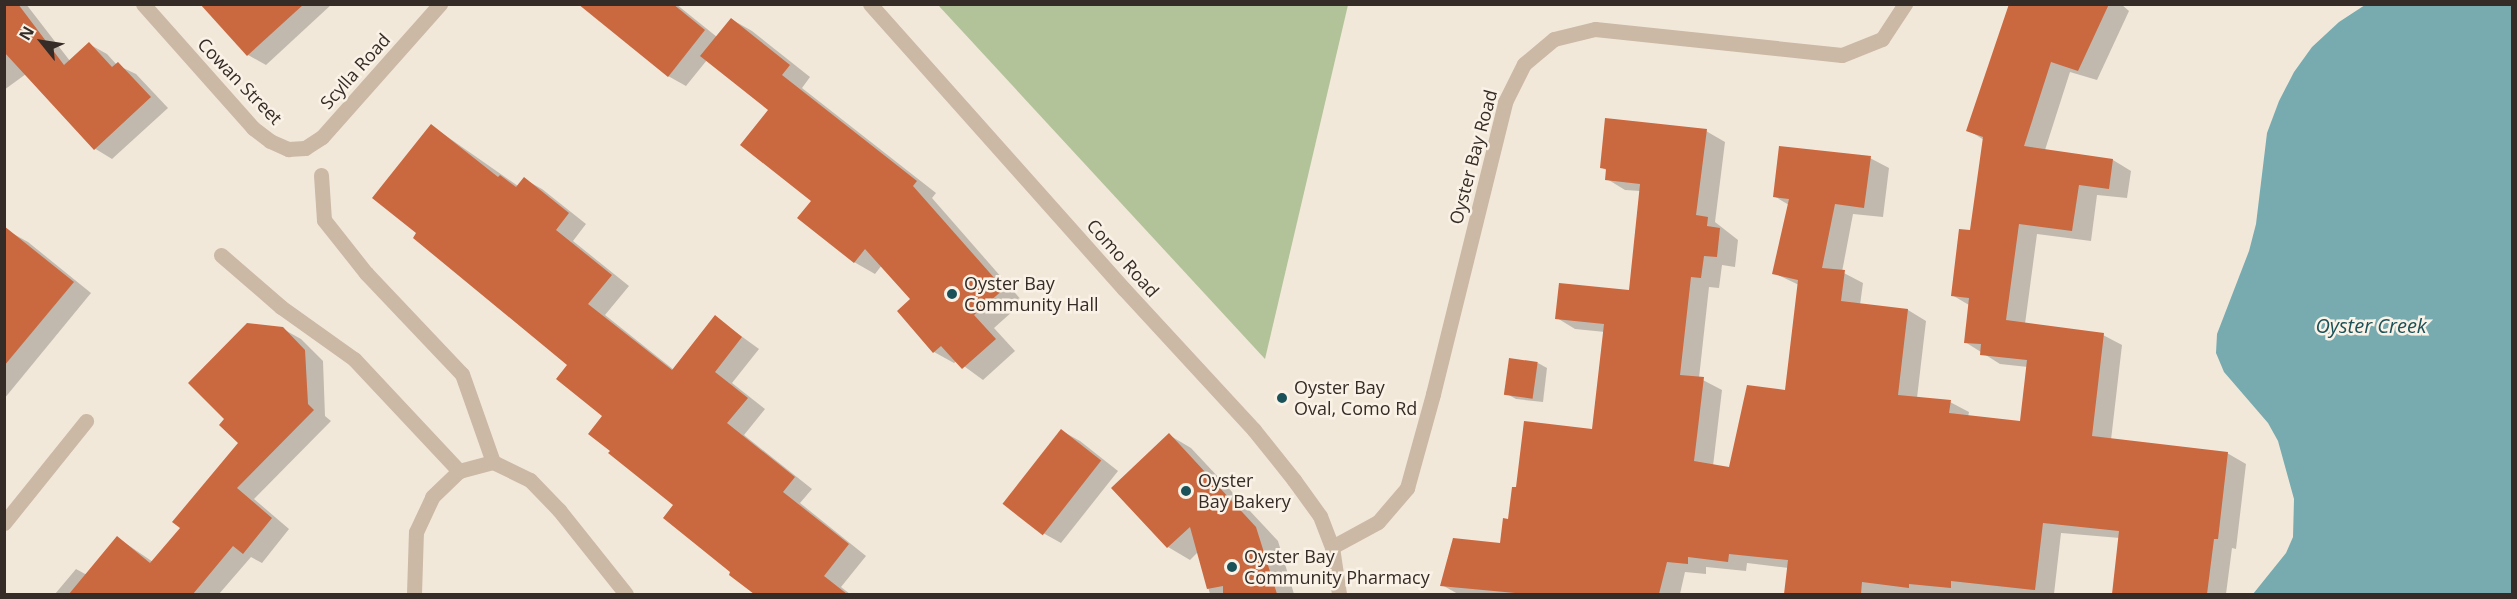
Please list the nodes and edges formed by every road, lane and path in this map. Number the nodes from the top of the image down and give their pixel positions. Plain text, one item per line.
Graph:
1 (143, 4) edge
2 (440, 4) edge
3 (870, 4) edge
4 (1905, 4) edge
5 (322, 137) joint
6 (321, 175) dead end
7 (221, 255) dead end
8 (86, 421) dead end
9 (493, 462) junction
10 (459, 471) junction
11 (4, 523) edge
12 (1332, 547) junction
13 (414, 594) edge
14 (627, 594) edge
15 (1340, 594) edge

1 - 5 street, Cowan Street
2 - 5 street, Scylla Road
3 - 12 street, Como Road
4 - 12 street, Oyster Bay Road
6 - 9 street
7 - 10 street
8 - 11 street
9 - 10 street
9 - 14 street
10 - 13 street
12 - 15 street

